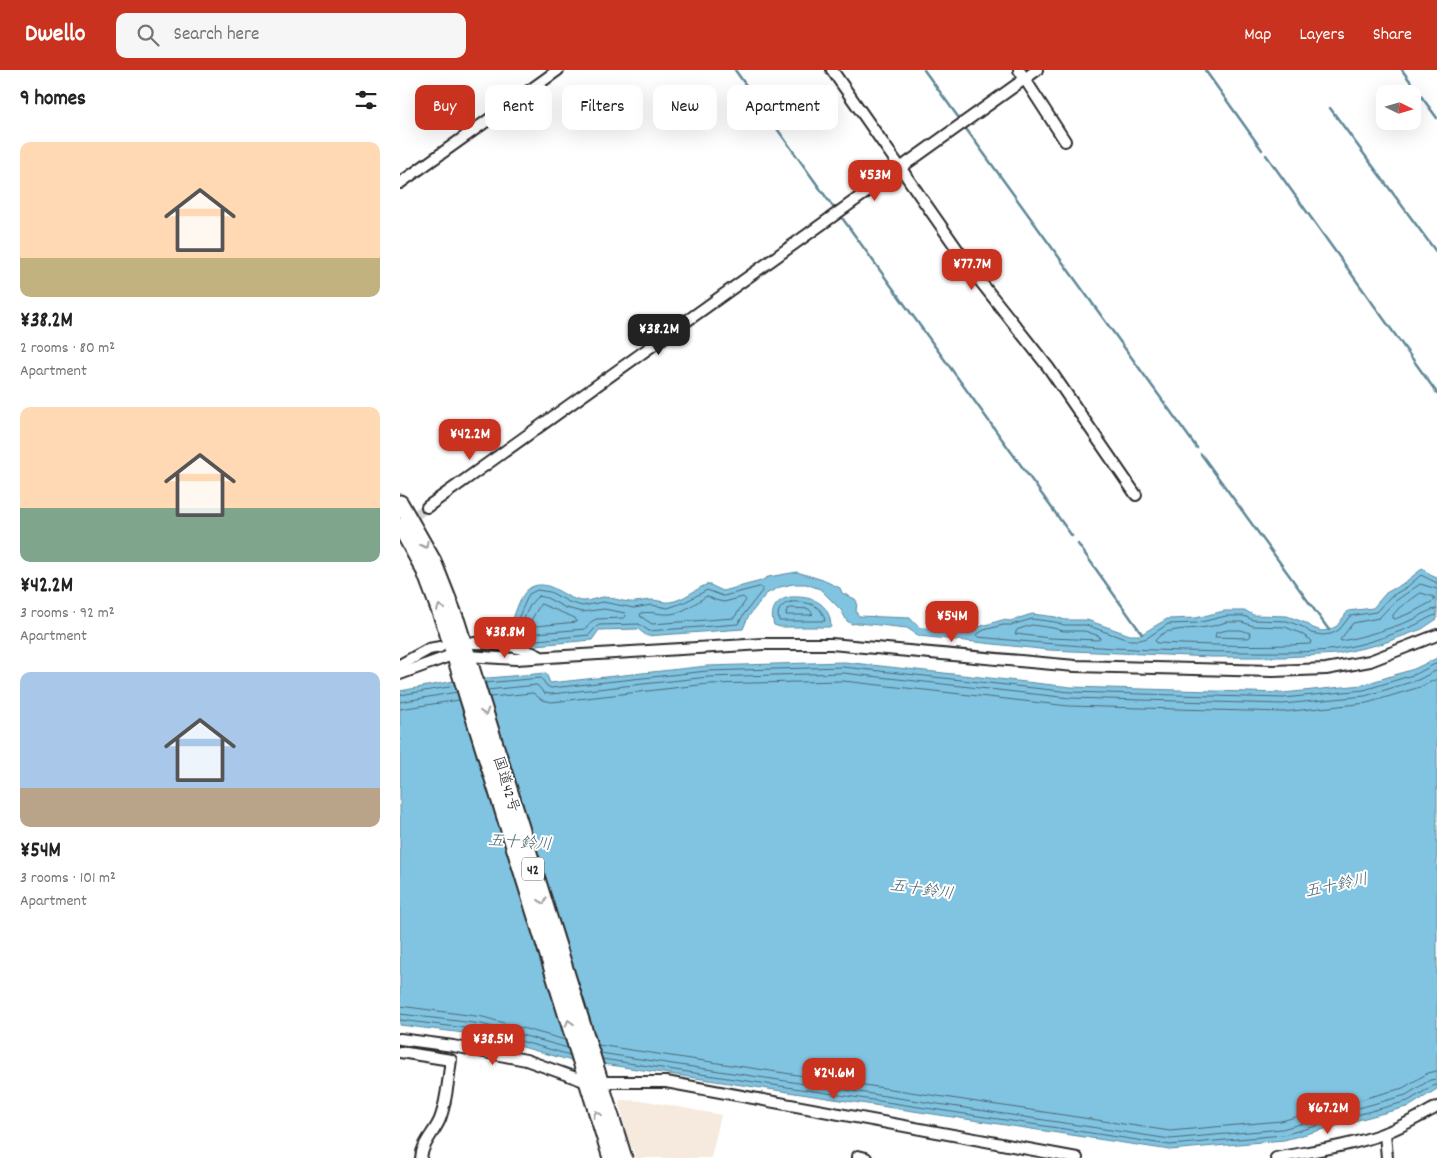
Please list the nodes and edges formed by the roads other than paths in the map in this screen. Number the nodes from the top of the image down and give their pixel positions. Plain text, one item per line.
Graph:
1 (558, 70) edge
2 (832, 70) edge
3 (1037, 70) edge
4 (1022, 74) edge
5 (1065, 141) dead end
6 (900, 168) junction
7 (400, 183) edge
8 (1136, 495) dead end
9 (400, 503) edge
10 (427, 507) tunnel mouth
11 (400, 526) edge
12 (1437, 635) edge
13 (440, 647) dead end
14 (465, 658) junction
15 (542, 658) junction
16 (400, 666) edge
17 (400, 674) edge
18 (400, 1039) edge
19 (400, 1052) edge
20 (592, 1076) junction
21 (1437, 1107) edge
22 (1385, 1133) junction
23 (421, 1158) edge
24 (611, 1158) edge
25 (624, 1158) edge
26 (858, 1158) edge
27 (866, 1158) edge
28 (1077, 1158) edge
29 (1276, 1158) edge
30 (1387, 1158) edge

1 - 7 street
2 - 6 street
3 - 4 street
4 - 5 street
4 - 6 street
6 - 8 street
6 - 10 street
9 -> 14 highway, 国道42号 / 42
14 -> 11 highway, 国道42号 / 42
12 - 15 street
13 - 16 street
14 - 15 street
14 - 15 street
14 - 17 street
14 - 20 highway, 国道42号 / 42
18 - 20 street
19 - 23 street
24 -> 20 highway, 国道42号 / 42
20 - 25 highway, 国道42号 / 42
20 - 28 street
21 - 22 street
22 - 29 street
22 - 30 street
26 - 27 street

